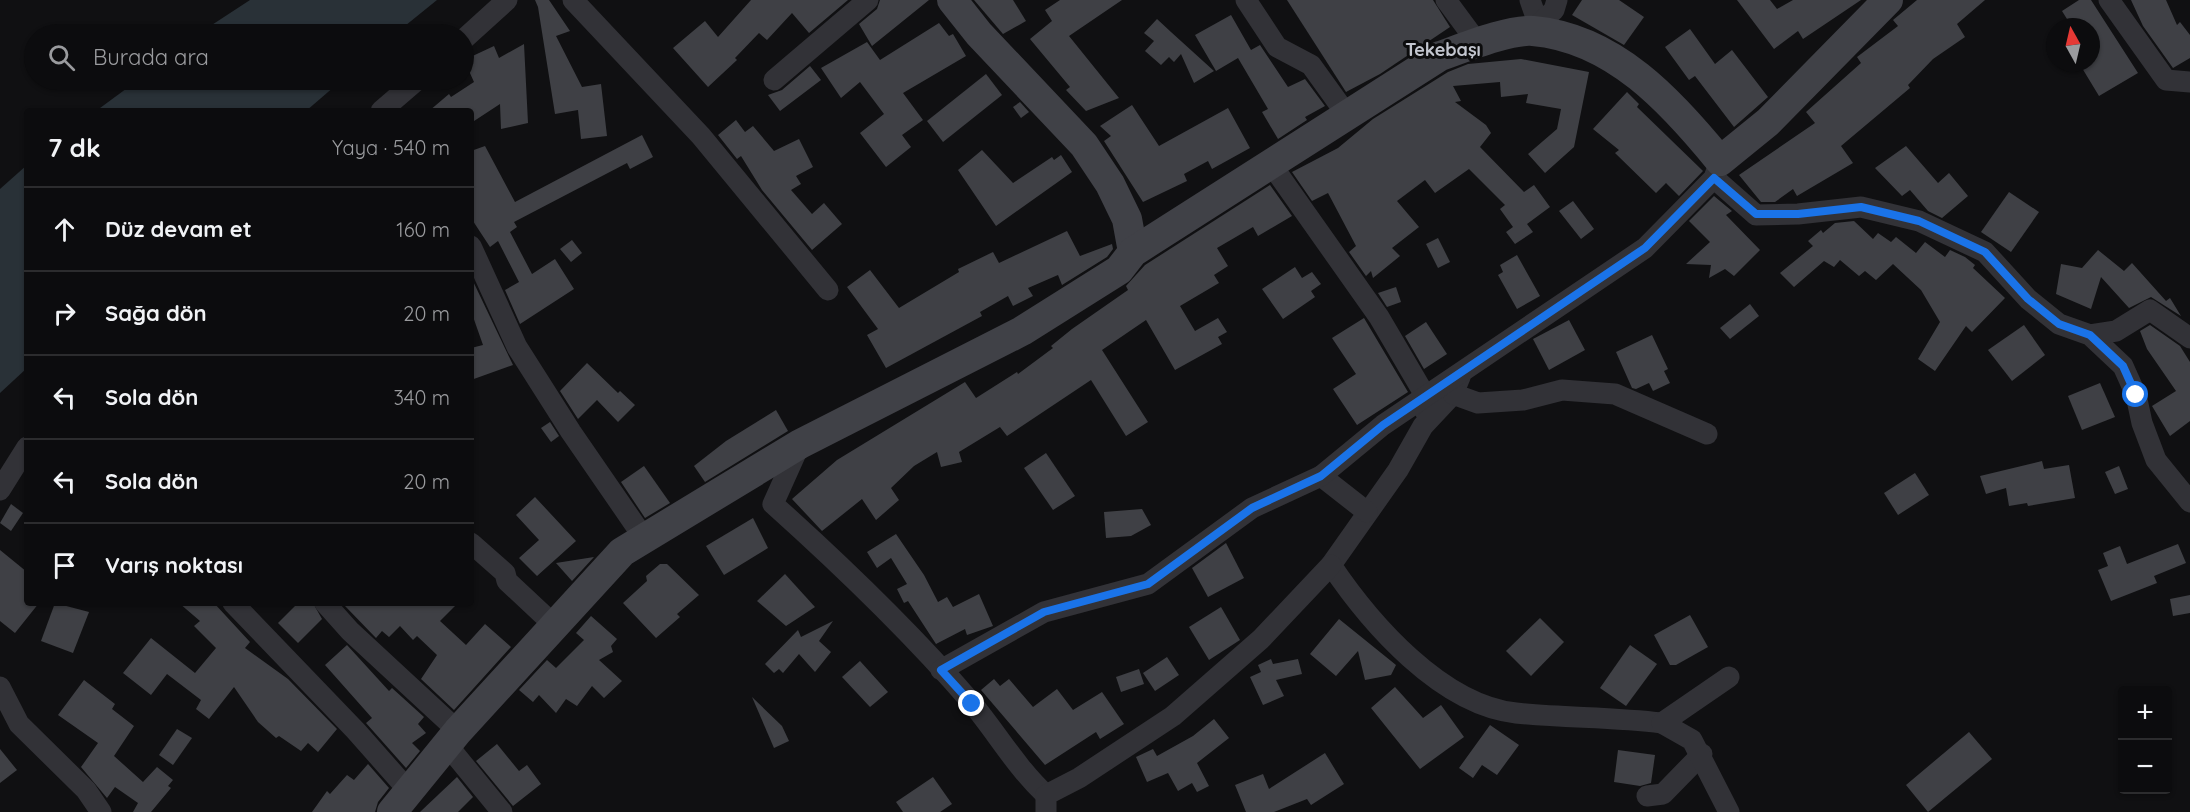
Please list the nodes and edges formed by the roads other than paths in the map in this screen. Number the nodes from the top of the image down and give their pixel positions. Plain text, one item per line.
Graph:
1 (507, 0) edge
2 (573, 0) edge
3 (868, 0) edge
4 (952, 0) edge
5 (1246, 0) edge
6 (1446, 0) edge
7 (1530, 0) edge
8 (1557, 0) edge
9 (1888, 0) edge
10 (2109, 0) edge
11 (1535, 28) junction
12 (474, 30) edge
13 (1478, 42) junction
14 (774, 80) dead end
15 (2190, 81) edge
16 (405, 90) edge
17 (384, 108) edge
18 (1347, 115) junction
19 (1270, 164) junction
20 (1717, 169) junction
21 (1133, 252) junction
22 (474, 253) edge
23 (828, 290) dead end
24 (2090, 335) junction
25 (2190, 338) edge
26 (1461, 373) junction
27 (1453, 394) junction
28 (1426, 397) junction
29 (1424, 426) junction
30 (1707, 434) dead end
31 (800, 444) junction
32 (24, 452) edge
33 (1321, 476) junction
34 (0, 490) edge
35 (2190, 502) edge
36 (1367, 512) junction
37 (644, 538) junction
38 (474, 546) edge
39 (1331, 565) junction
40 (236, 606) edge
41 (328, 606) edge
42 (553, 624) junction
43 (941, 670) junction
44 (1729, 677) dead end
45 (0, 687) edge
46 (1662, 723) junction
47 (453, 738) junction
48 (1702, 754) junction
49 (1647, 796) dead end
50 (400, 801) edge
51 (1046, 803) edge
52 (101, 812) edge
53 (502, 812) edge
54 (1729, 812) edge

1 - 12 street
2 - 23 street
3 - 14 street
4 - 21 street
5 - 18 street
6 - 13 street
7 - 11 street
8 - 11 street
9 - 20 street
10 - 15 street
11 - 13 street
11 - 20 street
13 - 18 street
16 - 17 street
18 - 19 street
19 - 21 street
19 - 28 street
20 - 24 street
20 - 26 street
21 - 31 street
22 - 37 street
24 - 25 street
24 - 35 street
26 - 27 street
26 - 28 street
27 - 29 street
27 - 30 street
28 - 29 street
28 - 33 street
29 - 36 street
31 - 37 street
31 - 43 street
32 - 34 street
33 - 36 street
33 - 43 street
36 - 39 street
37 - 42 street
38 - 42 street
39 - 46 street
39 - 51 street
40 - 50 street
41 - 47 street
42 - 47 street
43 - 51 street
44 - 46 street
45 - 52 street
46 - 48 street
47 - 50 street
47 - 53 street
48 - 49 street
48 - 54 street

